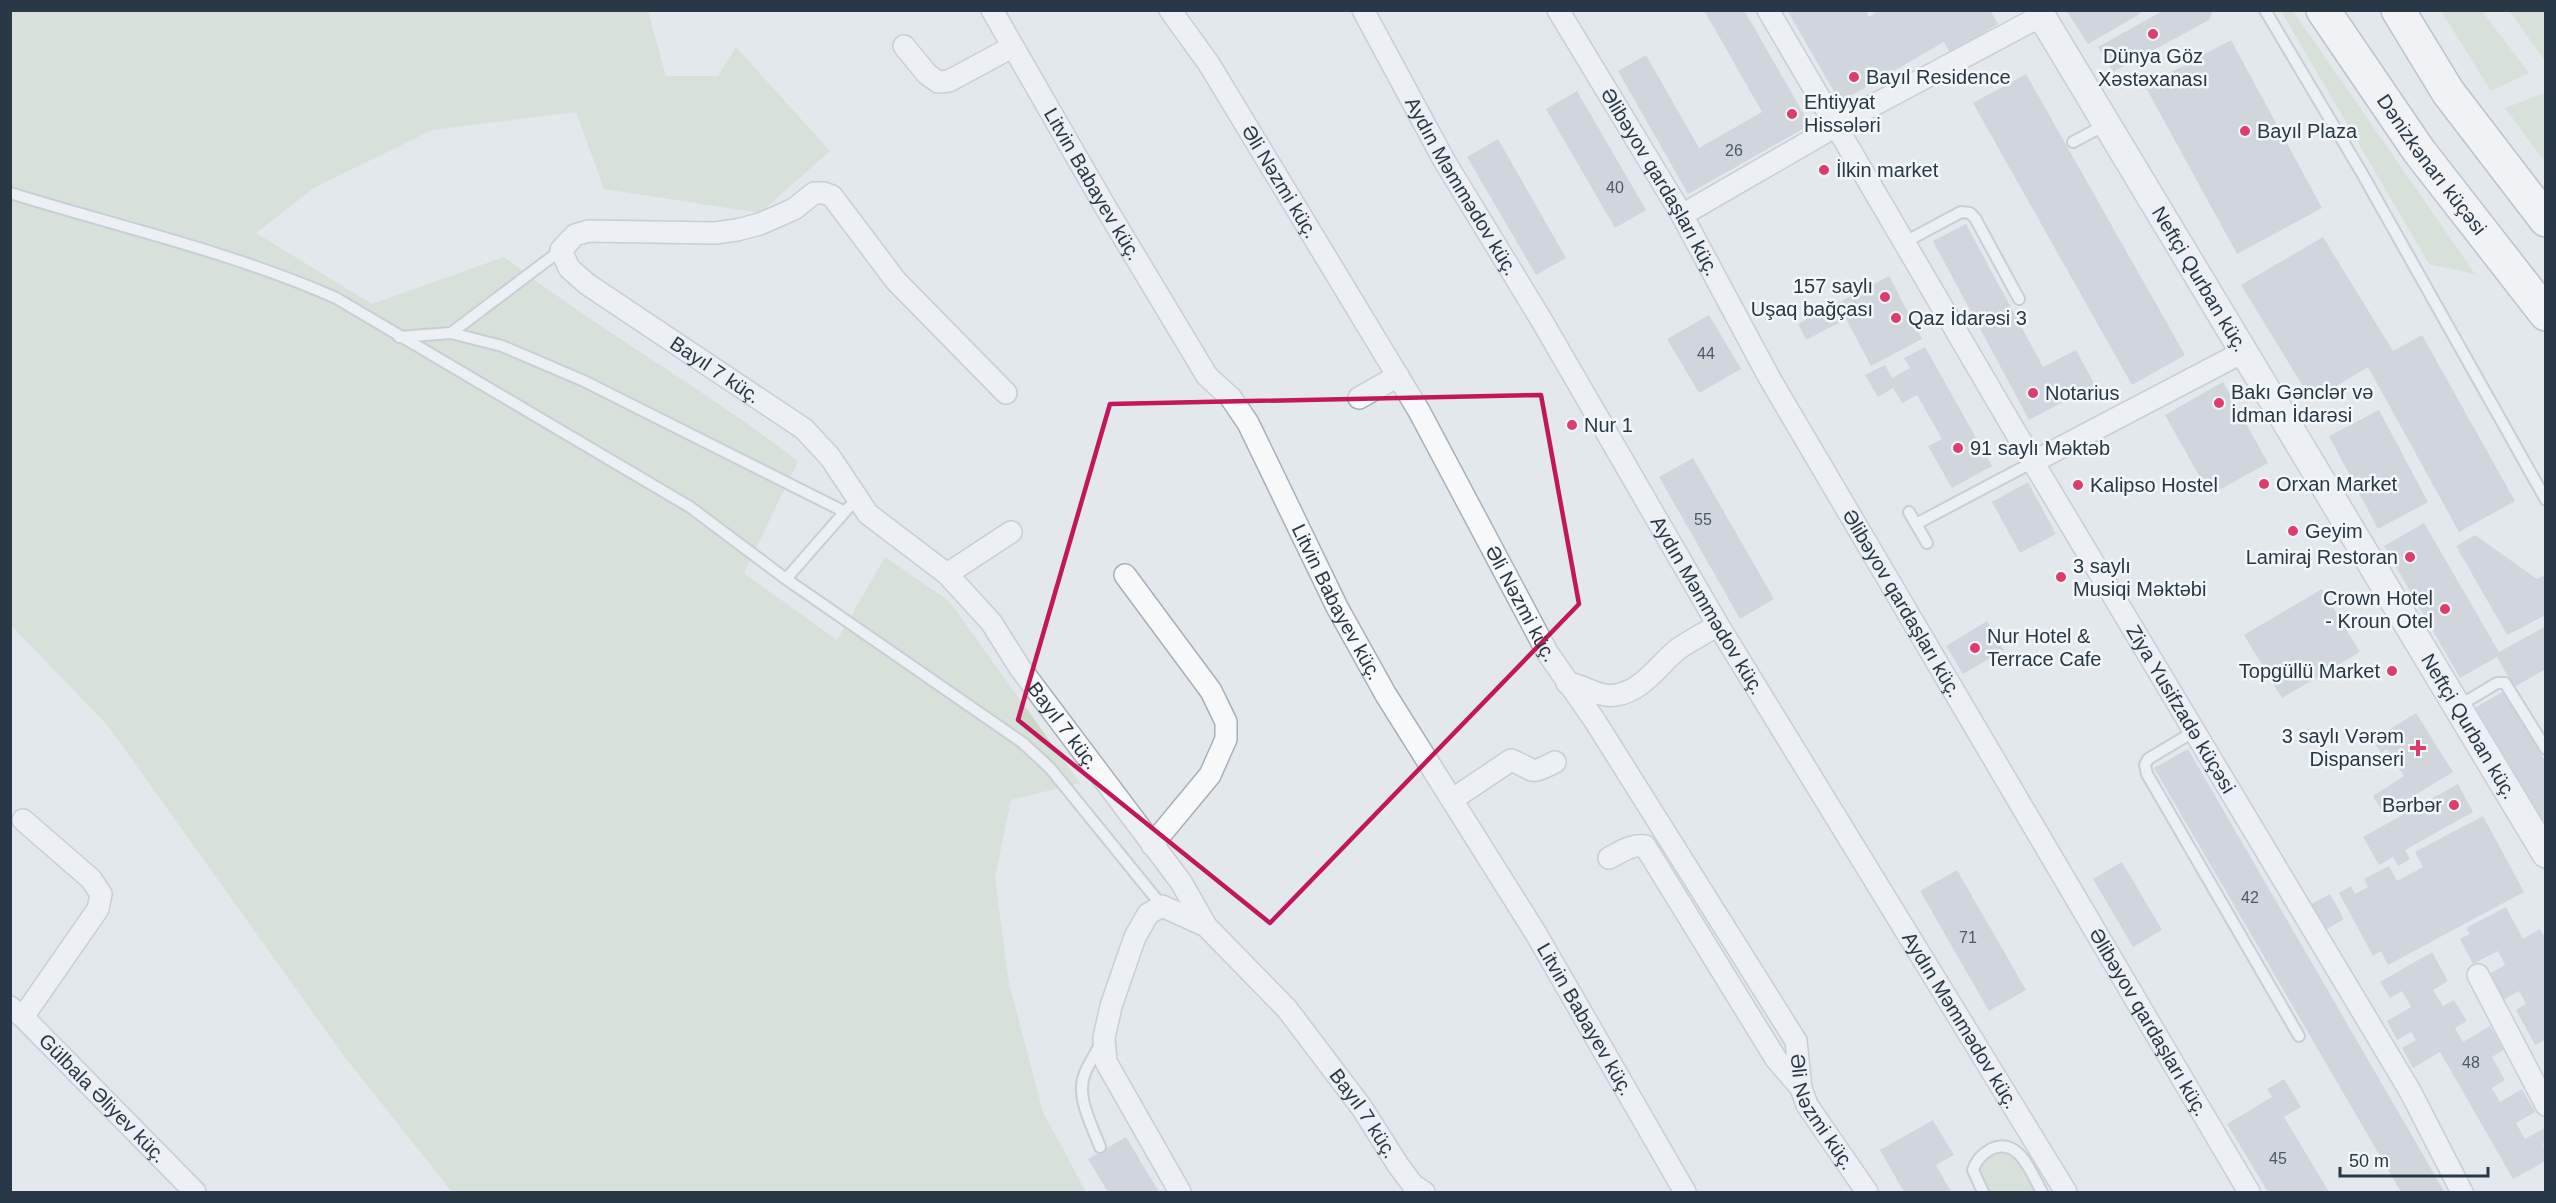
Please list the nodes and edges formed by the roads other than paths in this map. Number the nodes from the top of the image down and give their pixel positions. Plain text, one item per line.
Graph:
1 (992, 10) edge
2 (1170, 10) edge
3 (1363, 10) edge
4 (1557, 10) edge
5 (1768, 10) edge
6 (2265, 10) edge
7 (2323, 10) edge
8 (2398, 10) edge
9 (2039, 13) edge
10 (904, 46) dead end
11 (1012, 47) junction
12 (2108, 124) junction
13 (1838, 126) junction
14 (2073, 142) dead end
15 (10, 194) edge
16 (1682, 215) junction
17 (2546, 220) edge
18 (1905, 242) junction
19 (561, 250) junction
20 (2019, 299) dead end
21 (2546, 314) edge
22 (451, 333) junction
23 (399, 337) junction
24 (2243, 352) junction
25 (1398, 376) junction
26 (1006, 393) dead end
27 (1359, 398) dead end
28 (2033, 462) junction
29 (2546, 500) edge
30 (850, 505) junction
31 (1909, 512) dead end
32 (1916, 524) junction
33 (1011, 532) dead end
34 (1927, 543) dead end
35 (947, 574) junction
36 (1125, 575) dead end
37 (786, 579) junction
38 (1718, 625) junction
39 (1567, 683) junction
40 (2457, 707) junction
41 (2194, 731) junction
42 (2546, 749) edge
43 (1555, 762) dead end
44 (1453, 799) junction
45 (23, 820) dead end
46 (1152, 845) junction
47 (2546, 854) edge
48 (1609, 858) dead end
49 (1162, 906) junction
50 (1206, 926) junction
51 (2478, 975) dead end
52 (17, 1012) edge
53 (2299, 1036) dead end
54 (1104, 1038) junction
55 (1801, 1088) junction
56 (2546, 1105) edge
57 (1100, 1147) dead end
58 (195, 1192) edge
59 (1180, 1192) edge
60 (1424, 1192) edge
61 (1685, 1192) edge
62 (1867, 1192) edge
63 (1983, 1192) edge
64 (2042, 1192) edge
65 (2066, 1192) edge
66 (2249, 1192) edge
67 (2462, 1192) edge

1 - 11 street, Litvin Babayev küç.
2 - 25 street, Əli Nəzmi küç.
3 - 38 street, Aydın Məmmədov küç.
4 - 16 street, Əlibəyov qardaşları küç.
5 - 13 street, Ziya Yusifzadə küçəsi
6 - 29 lane
7 - 21 highway, Dənizkənarı küçəsi
8 - 17 highway
9 - 12 street, Neftçi Qurban küç.
9 - 13 street
10 - 11 street
11 - 44 street, Litvin Babayev küç.
12 - 14 lane
12 - 24 street, Neftçi Qurban küç.
13 - 16 street
13 - 18 street, Ziya Yusifzadə küçəsi
15 - 23 lane
16 - 66 street, Əlibəyov qardaşları küç.
18 - 20 lane
18 - 28 street, Ziya Yusifzadə küçəsi
19 - 22 lane
19 - 26 street
19 - 30 street, Bayıl 7 küç.
22 - 23 lane
22 - 30 lane
23 - 37 lane
24 - 28 street
24 - 40 street, Neftçi Qurban küç.
25 - 27 street
25 - 39 street, Əli Nəzmi küç.
28 - 32 lane
28 - 41 street, Ziya Yusifzadə küçəsi
30 - 35 street, Bayıl 7 küç.
30 - 37 lane
31 - 32 lane
32 - 34 lane
33 - 35 street
35 - 46 street, Bayıl 7 küç.
36 - 46 street
37 - 49 lane
38 - 39 street
38 - 65 street, Aydın Məmmədov küç.
39 - 55 street, Əli Nəzmi küç.
40 - 42 lane
40 - 47 street, Neftçi Qurban küç.
41 - 53 lane
41 - 67 street, Ziya Yusifzadə küçəsi
43 - 44 street
44 - 61 street, Litvin Babayev küç.
45 - 52 street
46 - 50 street, Bayıl 7 küç.
48 - 55 street
49 - 50 street, Bayıl 7 küç.
49 - 54 street
50 - 60 street, Bayıl 7 küç.
51 - 56 street
52 - 58 street, Gülbala Əliyev küç.
54 - 57 lane
54 - 59 street
55 - 62 street, Əli Nəzmi küç.
63 - 64 lane

